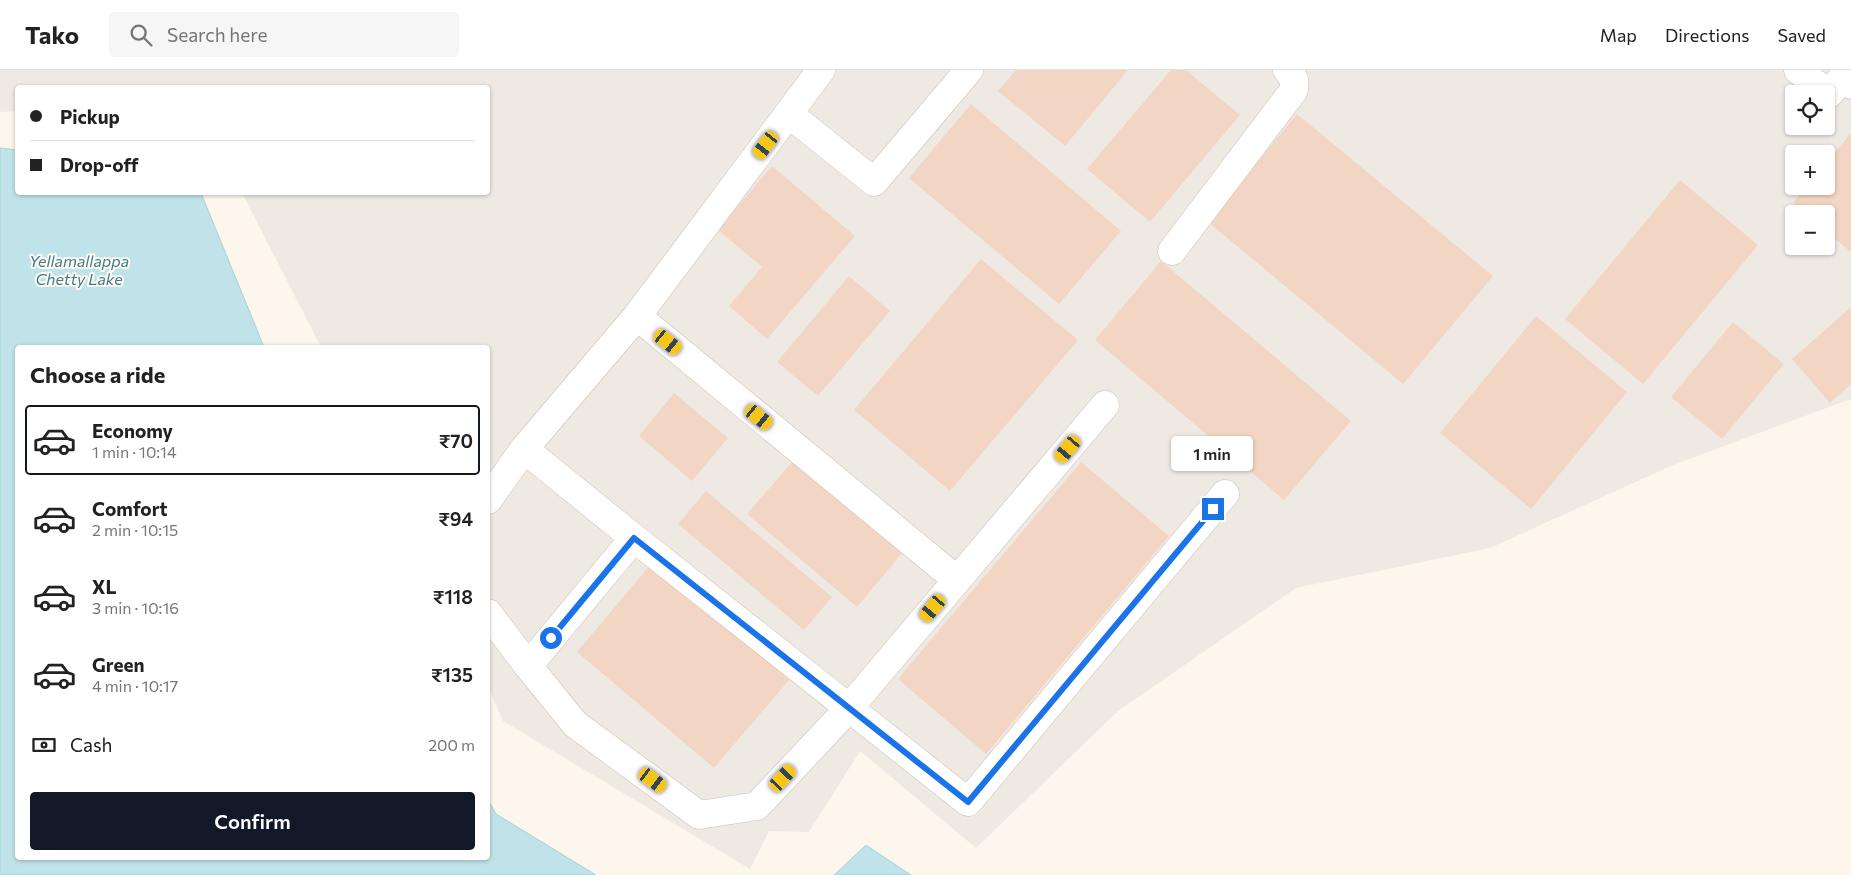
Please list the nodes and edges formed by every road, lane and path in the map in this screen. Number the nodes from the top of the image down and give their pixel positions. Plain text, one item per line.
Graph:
1 (821, 70) edge
2 (969, 70) edge
3 (1287, 70) edge
4 (1798, 70) edge
5 (1851, 86) edge
6 (789, 114) junction
7 (1172, 252) dead end
8 (638, 316) junction
9 (1105, 405) dead end
10 (524, 450) junction
11 (1225, 494) dead end
12 (490, 497) edge
13 (634, 538) junction
14 (958, 580) junction
15 (490, 616) edge
16 (528, 666) junction
17 (849, 708) junction

1 - 6 lane
2 - 6 lane
3 - 7 lane
4 - 5 lane
6 - 8 lane
8 - 10 lane
8 - 14 lane
9 - 14 lane
10 - 12 lane
10 - 13 lane
11 - 17 lane
13 - 16 lane
13 - 17 lane
14 - 17 lane
15 - 16 lane
16 - 17 lane

